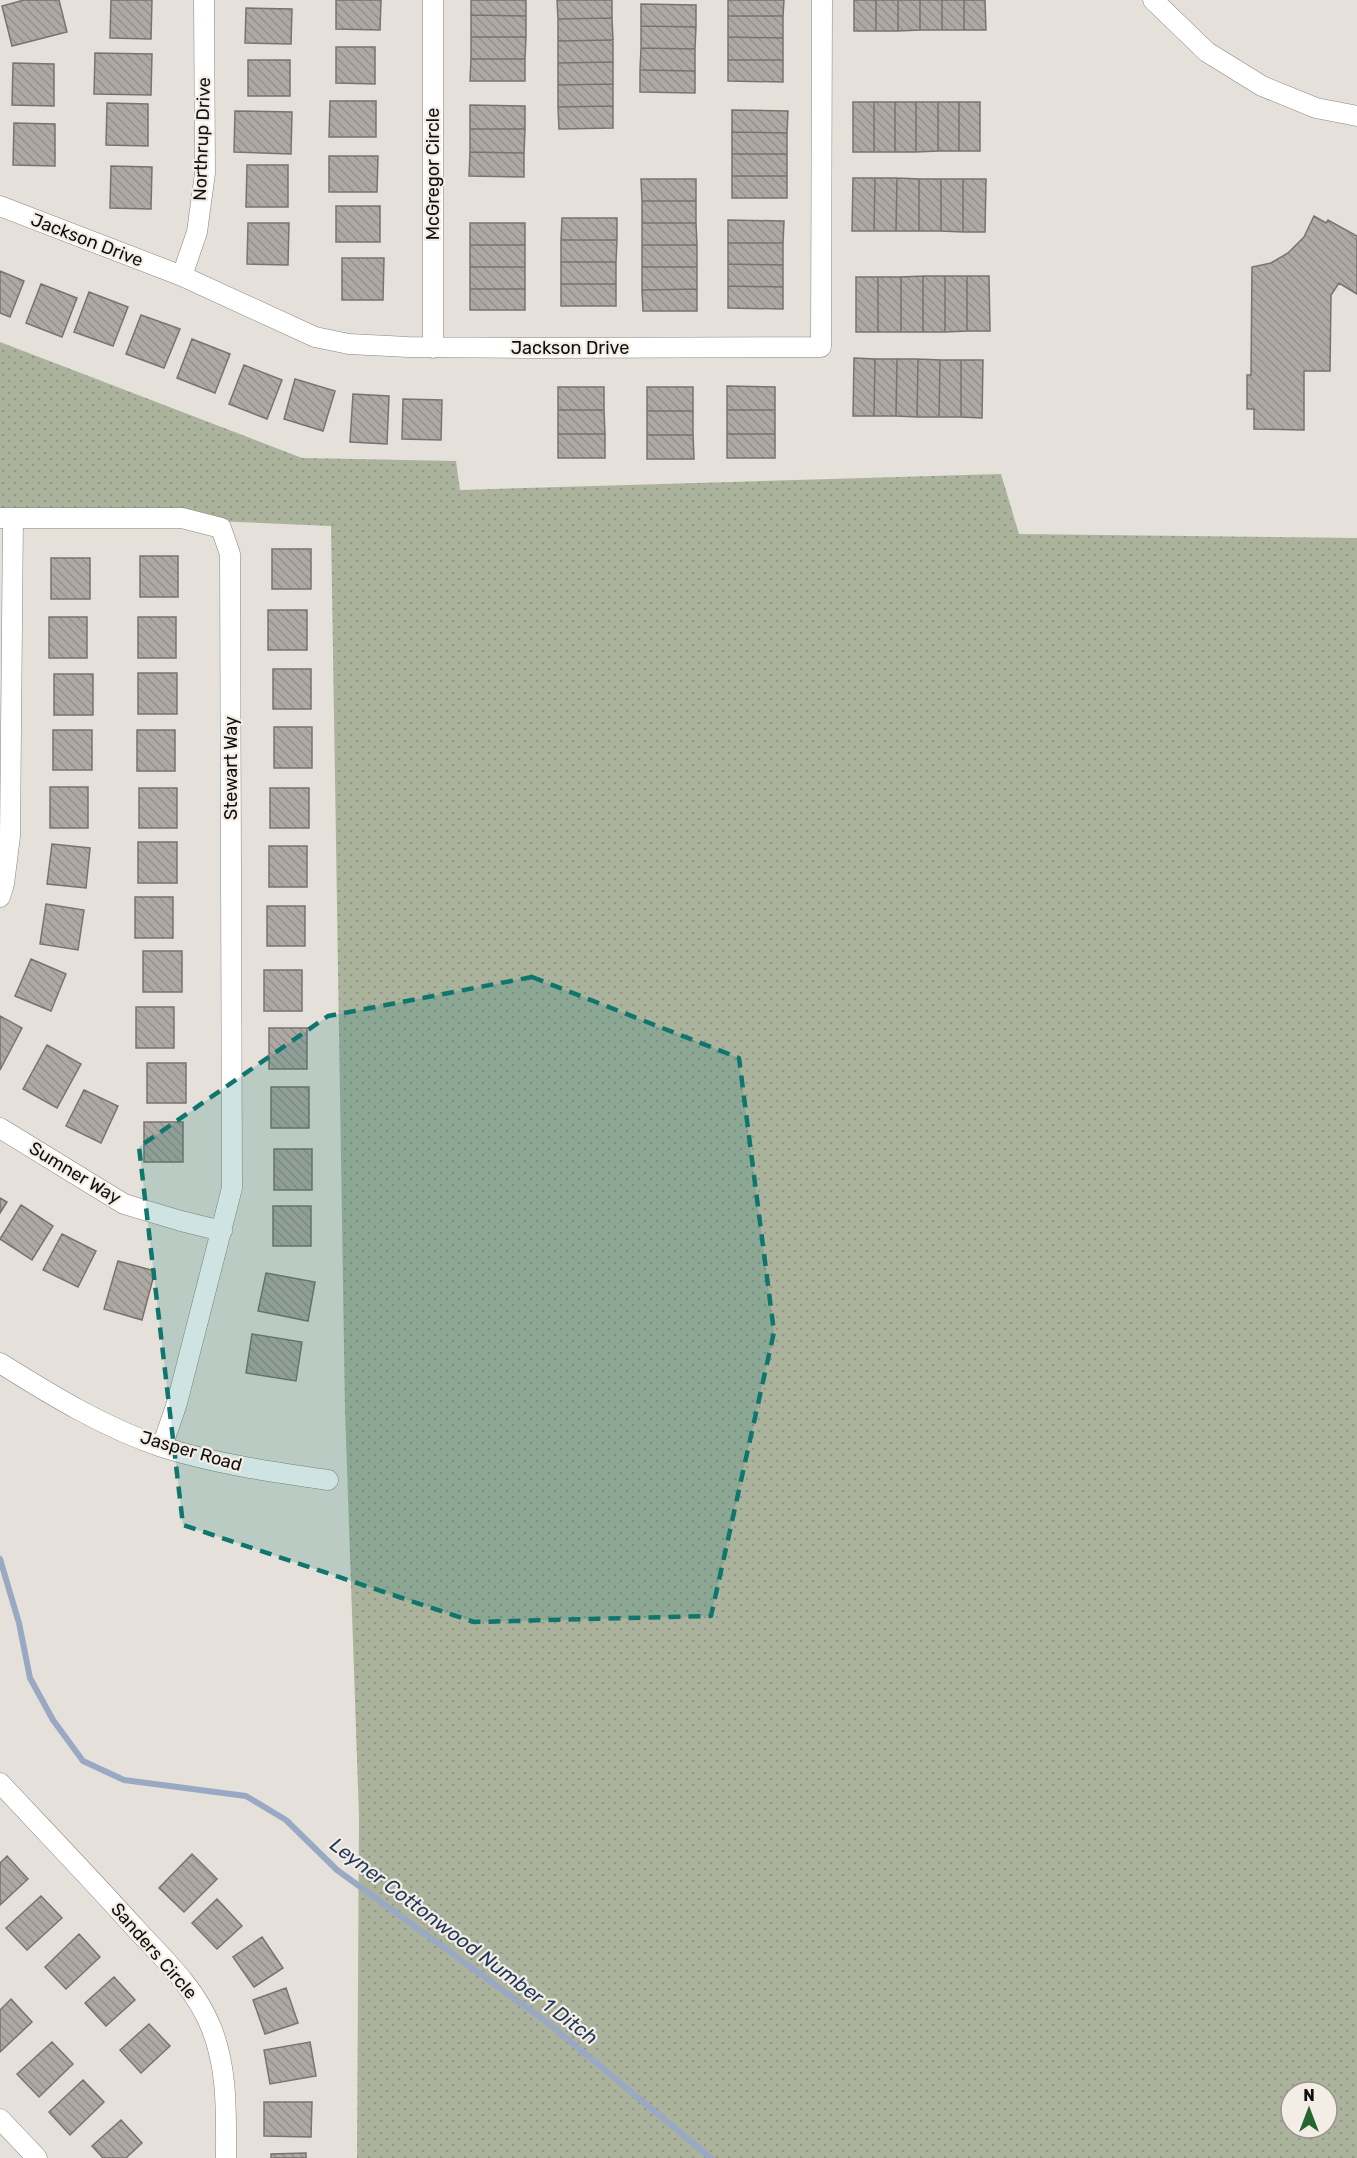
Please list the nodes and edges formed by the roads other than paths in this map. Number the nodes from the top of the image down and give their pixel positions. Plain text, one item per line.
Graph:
1 (204, 0) edge
2 (433, 0) edge
3 (822, 0) edge
4 (1153, 0) edge
5 (1357, 116) edge
6 (0, 206) edge
7 (182, 276) junction
8 (433, 348) junction
9 (7, 518) edge
10 (0, 897) edge
11 (0, 1128) edge
12 (222, 1231) junction
13 (0, 1364) edge
14 (162, 1447) junction
15 (328, 1480) dead end
16 (0, 1783) edge
17 (0, 2119) edge
18 (37, 2158) edge
19 (226, 2158) edge

1 - 7 street, Northrup Drive
2 - 8 street, McGregor Circle
3 - 8 street, Jackson Drive
4 - 5 street
6 - 7 street, Jackson Drive
7 - 8 street, Jackson Drive
9 - 10 street
9 - 12 street, Stewart Way
11 - 12 street, Sumner Way
12 - 14 street
13 - 14 street, Jasper Road
14 - 15 street, Jasper Road
16 - 19 street, Sanders Circle
17 - 18 street

